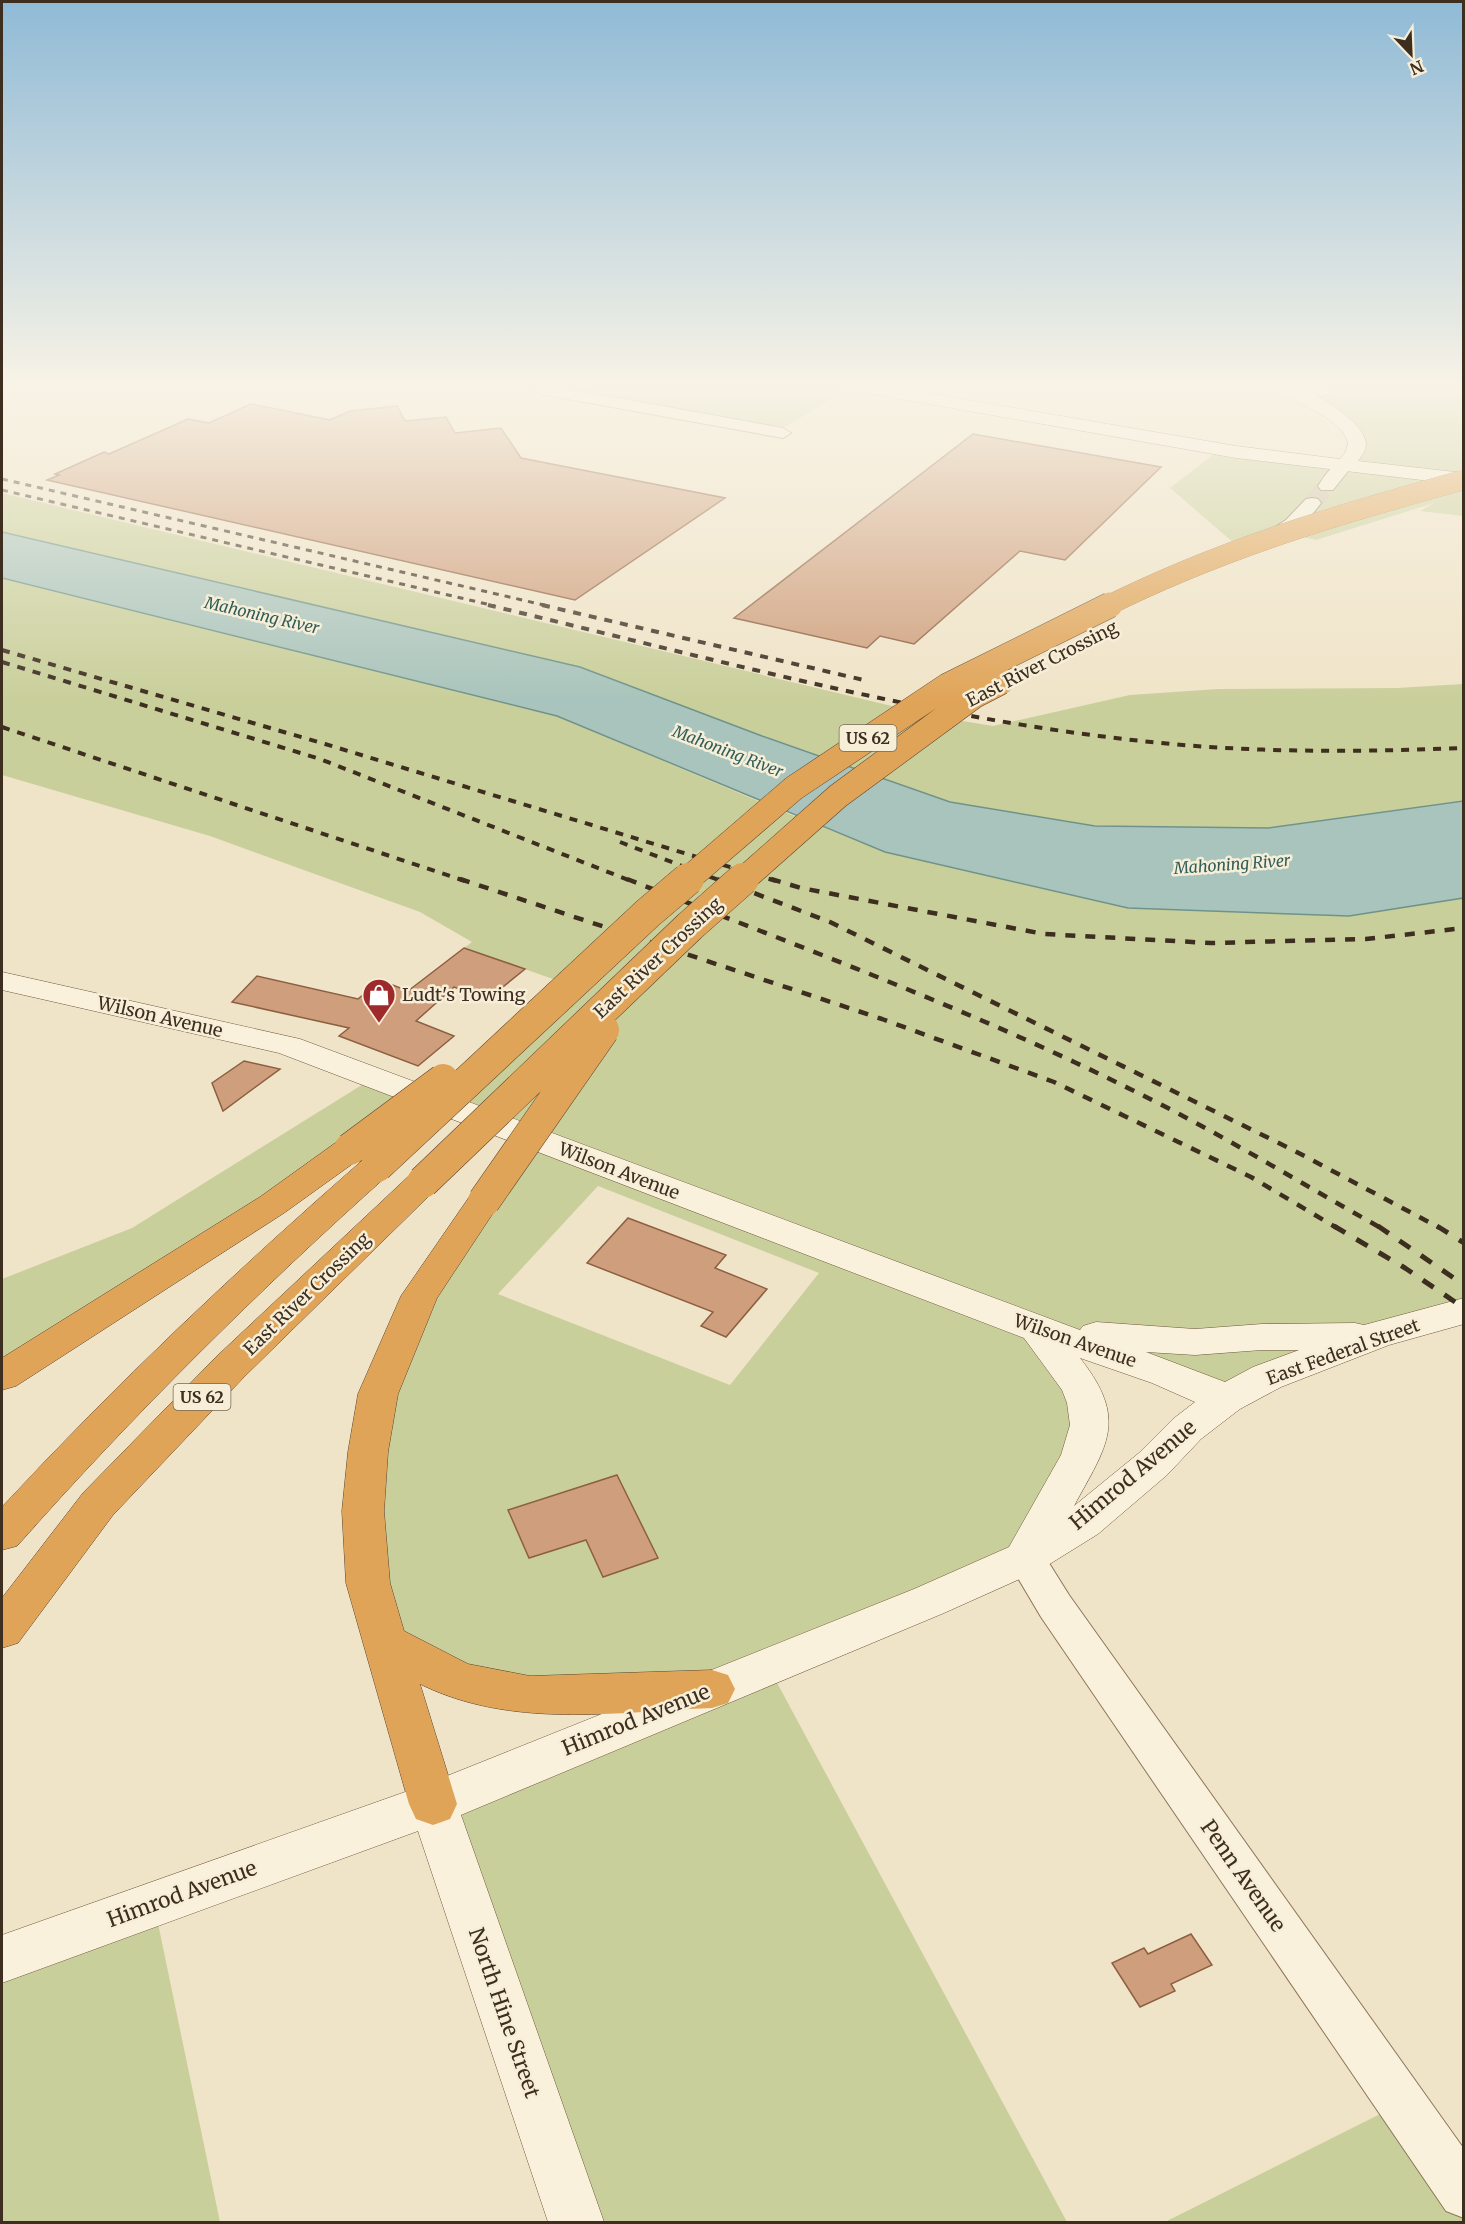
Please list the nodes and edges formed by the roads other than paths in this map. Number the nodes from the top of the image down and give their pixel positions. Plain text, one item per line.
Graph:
1 (1417, 493) edge
2 (1464, 496) edge
3 (1312, 503) tunnel mouth
4 (1243, 551) dead end
5 (648, 966) junction
6 (2, 981) edge
7 (363, 1157) junction
8 (1464, 1311) edge
9 (1037, 1329) junction
10 (1377, 1335) junction
11 (2, 1376) edge
12 (1226, 1399) junction
13 (2, 1534) edge
14 (1025, 1558) junction
15 (2, 1630) edge
16 (385, 1642) junction
17 (712, 1689) junction
18 (433, 1803) junction
19 (2, 1959) edge
20 (1464, 2193) edge
21 (576, 2223) edge

1 - 7 highway, East River Crossing / US 62, bridge
2 - 5 highway, East River Crossing / US 62, bridge
3 - 4 street
5 - 15 highway, East River Crossing / US 62, bridge
5 - 16 highway, bridge
6 - 9 main road, Wilson Avenue
7 - 11 highway
7 - 13 highway, US 62
8 - 10 main road, East Federal Street
9 - 10 main road
9 - 12 main road, Wilson Avenue
9 - 14 main road
10 - 12 main road, East Federal Street
12 - 14 main road, Himrod Avenue
14 - 17 main road, Himrod Avenue
14 - 20 street, Penn Avenue
16 - 17 highway
16 - 18 highway
17 - 18 main road, Himrod Avenue
18 - 19 main road, Himrod Avenue
18 - 21 main road, North Hine Street

